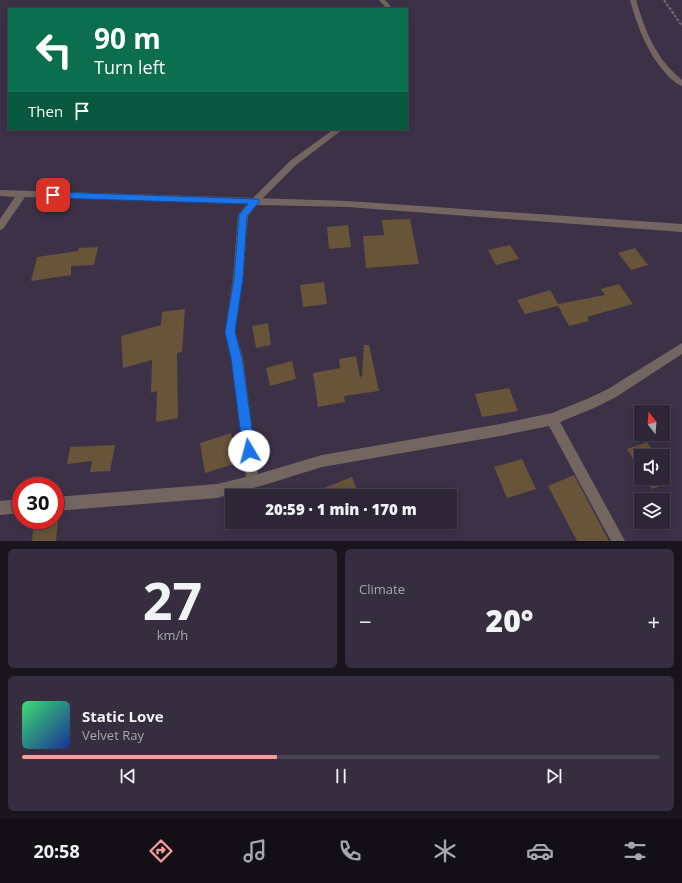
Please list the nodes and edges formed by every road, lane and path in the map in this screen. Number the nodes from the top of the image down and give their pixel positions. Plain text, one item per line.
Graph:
1 (382, 0) edge
2 (633, 0) edge
3 (664, 0) edge
4 (389, 8) edge
5 (682, 26) edge
6 (682, 84) edge
7 (338, 130) edge
8 (0, 193) edge
9 (22, 194) junction
10 (255, 201) junction
11 (0, 226) edge
12 (682, 228) edge
13 (682, 348) edge
14 (552, 419) junction
15 (253, 482) junction
16 (64, 503) edge
17 (12, 507) edge
18 (0, 508) edge
19 (618, 541) edge

1 - 4 street
2 - 6 street
3 - 5 path
7 - 10 street
8 - 9 street
9 - 10 street
9 - 11 street
10 - 12 street
10 - 15 street
13 - 14 street
14 - 15 street
14 - 19 street
15 - 16 street
17 - 18 street

